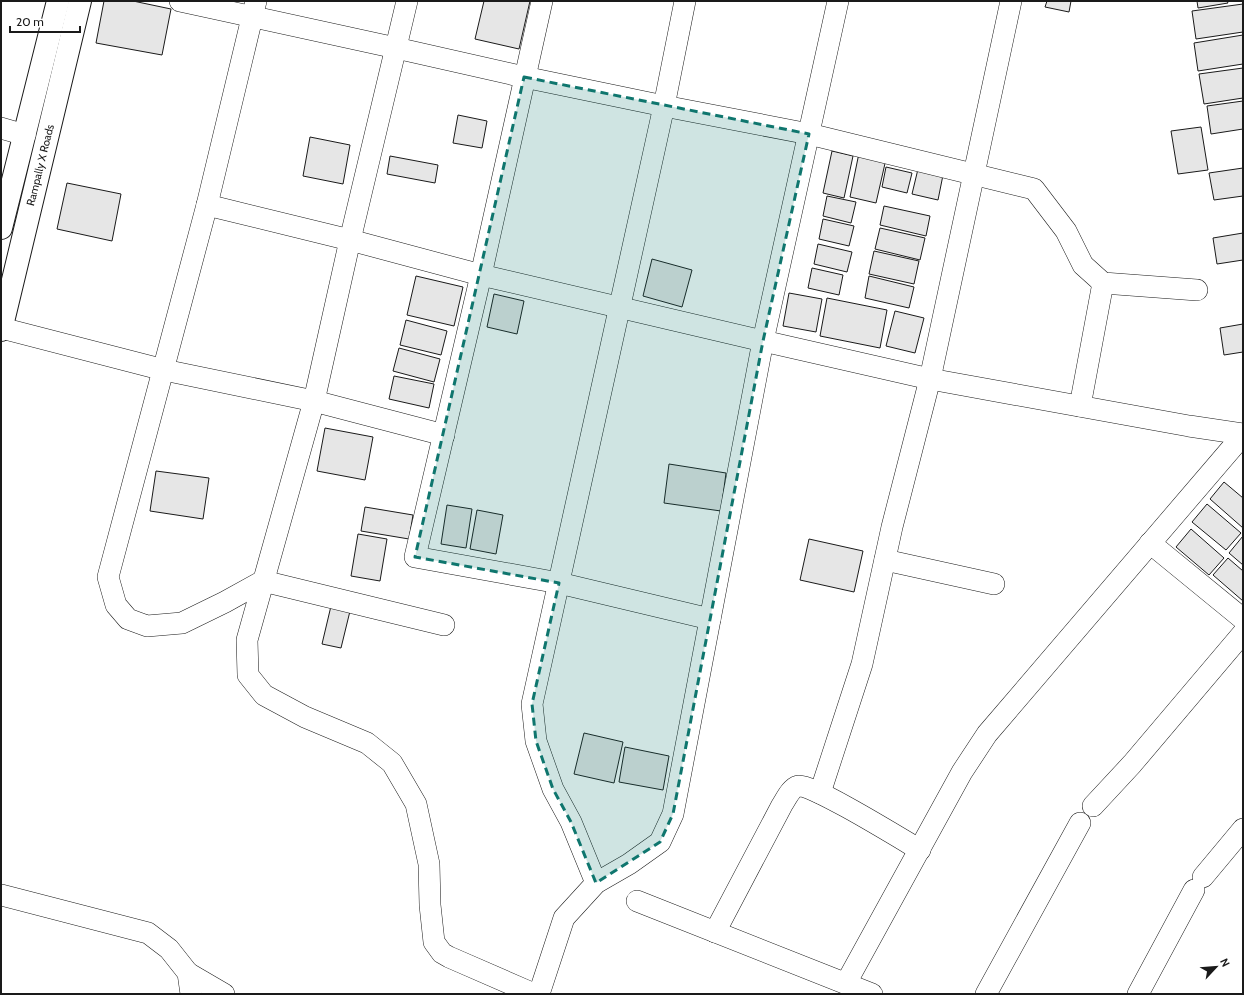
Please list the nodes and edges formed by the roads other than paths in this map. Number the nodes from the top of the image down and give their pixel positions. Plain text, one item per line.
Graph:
1 (58, 1) edge
2 (80, 1) edge
3 (180, 1) edge
4 (407, 1) edge
5 (542, 1) edge
6 (685, 1) edge
7 (838, 1) edge
8 (1011, 1) edge
9 (254, 9) edge
10 (396, 48) junction
11 (524, 77) junction
12 (664, 106) junction
13 (1, 128) edge
14 (809, 134) junction
15 (24, 135) junction
16 (974, 174) junction
17 (207, 206) junction
18 (1, 228) edge
19 (350, 240) junction
20 (481, 275) junction
21 (1103, 283) junction
22 (1197, 290) dead end
23 (620, 308) junction
24 (1, 329) edge
25 (763, 341) junction
26 (164, 370) junction
27 (930, 379) junction
28 (314, 401) junction
29 (1080, 406) junction
30 (444, 435) junction
31 (1243, 435) edge
32 (1150, 543) junction
33 (885, 560) junction
34 (263, 581) junction
35 (559, 583) junction
36 (994, 584) dead end
37 (710, 619) junction
38 (1243, 619) edge
39 (444, 625) dead end
40 (1243, 633) edge
41 (820, 793) junction
42 (1094, 806) dead end
43 (1080, 823) dead end
44 (1243, 829) edge
45 (920, 850) junction
46 (596, 883) junction
47 (1, 895) edge
48 (637, 901) dead end
49 (715, 932) junction
50 (188, 973) junction
51 (846, 983) junction
52 (191, 994) edge
53 (224, 994) edge
54 (534, 994) edge
55 (539, 994) edge
56 (872, 994) edge
57 (986, 994) edge
58 (1138, 994) edge

1 - 15 main road
2 - 24 main road, Rampally X Roads
3 - 9 street
4 - 10 street
5 - 11 street
6 - 12 street
7 - 14 street
8 - 16 street
9 - 10 street
9 - 17 street
10 - 11 street
10 - 19 street
11 - 12 street
11 - 20 street
12 - 14 street
12 - 23 street
13 - 15 street
14 - 16 street
14 - 25 street
15 - 18 main road
16 - 21 street
16 - 27 street
17 - 19 street
17 - 26 street
19 - 20 street
19 - 28 street
20 - 23 street
20 - 30 street
21 - 22 street
21 - 29 street
23 - 25 street
23 - 35 street
24 - 26 street
25 - 27 street
25 - 37 street
26 - 28 street
26 - 34 street
27 - 29 street
27 - 33 street
28 - 30 street
28 - 34 street
29 - 31 street
30 - 35 street
31 - 32 street
32 - 38 street
32 - 45 street
33 - 36 street
33 - 41 street
34 - 39 street
34 - 54 street
35 - 37 street
35 - 46 street
37 - 46 street
40 - 42 street
41 - 45 street
41 - 49 street
43 - 57 street
44 - 58 street
45 - 51 street
46 - 55 street
47 - 50 street
48 - 49 street
49 - 51 street
50 - 52 street
50 - 53 street
51 - 56 street

